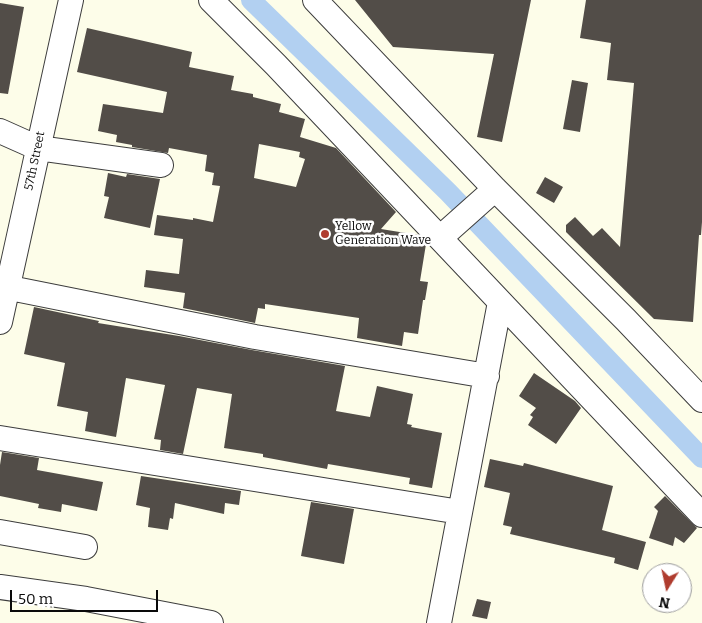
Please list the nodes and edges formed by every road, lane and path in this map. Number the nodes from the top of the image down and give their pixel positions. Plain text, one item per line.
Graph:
1 (70, 0) edge
2 (211, 0) edge
3 (315, 0) edge
4 (0, 131) edge
5 (38, 148) junction
6 (161, 165) dead end
7 (486, 196) junction
8 (444, 234) junction
9 (4, 287) edge
10 (500, 302) junction
11 (0, 322) edge
12 (487, 376) junction
13 (702, 400) edge
14 (0, 438) edge
15 (460, 512) junction
16 (702, 515) edge
17 (0, 532) edge
18 (85, 547) dead end
19 (0, 587) edge
20 (211, 623) edge
21 (439, 623) edge

1 - 5 street, 57th Street
2 - 8 street
3 - 7 street
4 - 5 street
5 - 6 street
5 - 9 street, 57th Street
7 - 8 street
7 - 13 street
8 - 10 street
9 - 11 street, 57th Street
9 - 12 street
10 - 12 street
10 - 16 street
12 - 15 street
14 - 15 street
15 - 21 street
17 - 18 street
19 - 20 street

